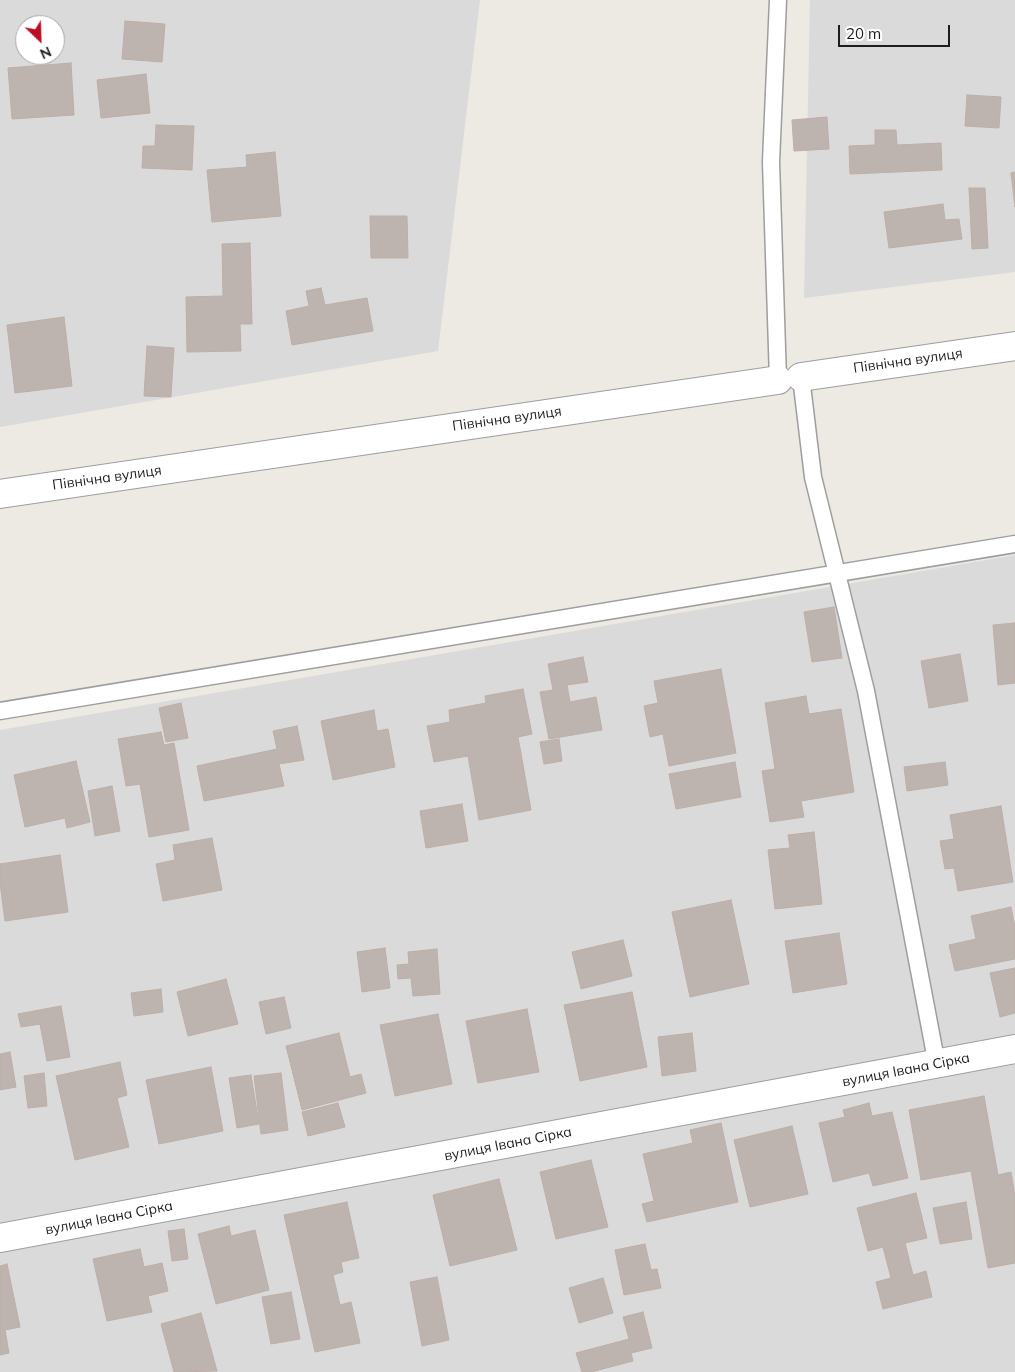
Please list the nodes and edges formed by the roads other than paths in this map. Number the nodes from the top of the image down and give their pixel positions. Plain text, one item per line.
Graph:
1 (778, 0) edge
2 (1015, 346) edge
3 (790, 378) junction
4 (0, 494) edge
5 (1015, 544) edge
6 (837, 573) junction
7 (0, 711) edge
8 (1015, 1049) edge
9 (937, 1064) junction
10 (0, 1238) edge

1 - 3 lane
2 - 3 street, Північна вулиця
3 - 4 street, Північна вулиця
3 - 6 lane
5 - 6 lane
6 - 7 lane
6 - 9 lane
8 - 9 street, вулиця Івана Сірка
9 - 10 street, вулиця Івана Сірка

